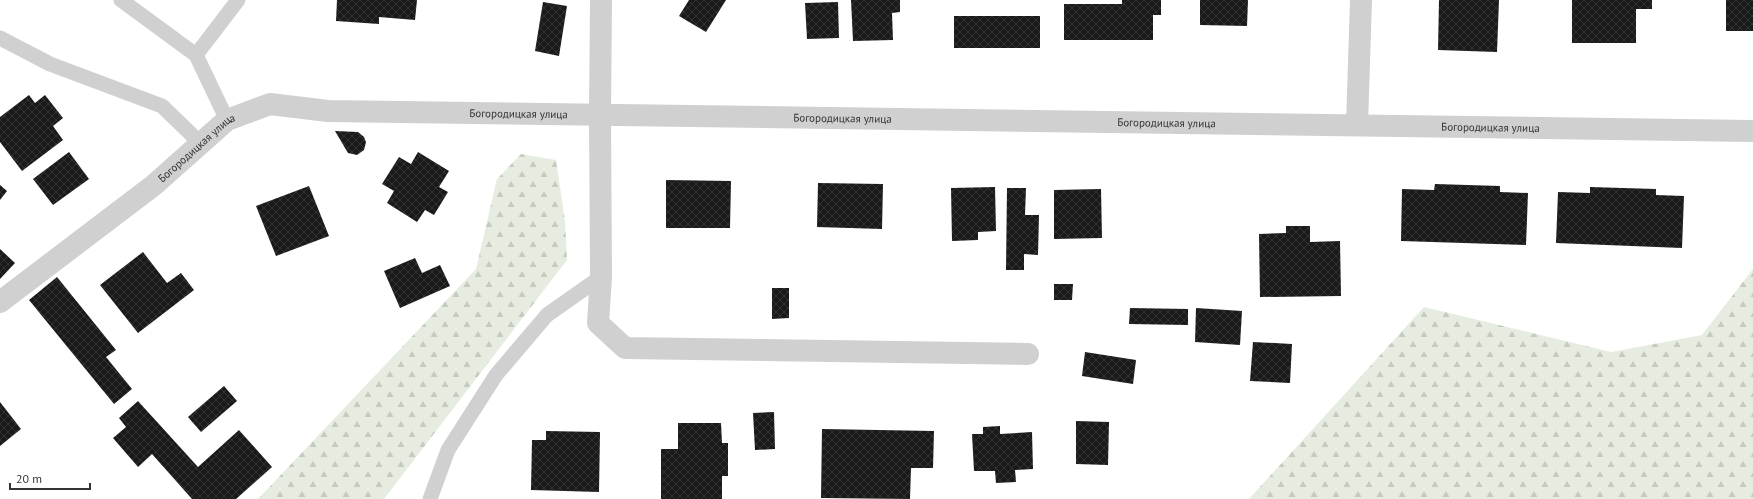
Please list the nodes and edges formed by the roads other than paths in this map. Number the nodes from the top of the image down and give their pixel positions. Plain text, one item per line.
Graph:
1 (121, 0) edge
2 (238, 0) edge
3 (601, 0) edge
4 (1361, 0) edge
5 (0, 38) edge
6 (196, 55) junction
7 (600, 115) junction
8 (227, 120) junction
9 (1357, 125) junction
10 (1753, 131) edge
11 (199, 145) junction
12 (601, 277) junction
13 (0, 302) edge
14 (1028, 354) dead end
15 (430, 499) edge

1 - 6 lane
2 - 6 lane
3 - 7 street
4 - 9 street
5 - 11 lane
6 - 8 lane
7 - 8 street, Богородицкая улица
7 - 9 street, Богородицкая улица
7 - 12 street
8 - 11 street, Богородицкая улица
9 - 10 street, Богородицкая улица
11 - 13 street, Богородицкая улица
12 - 14 street
12 - 15 lane

